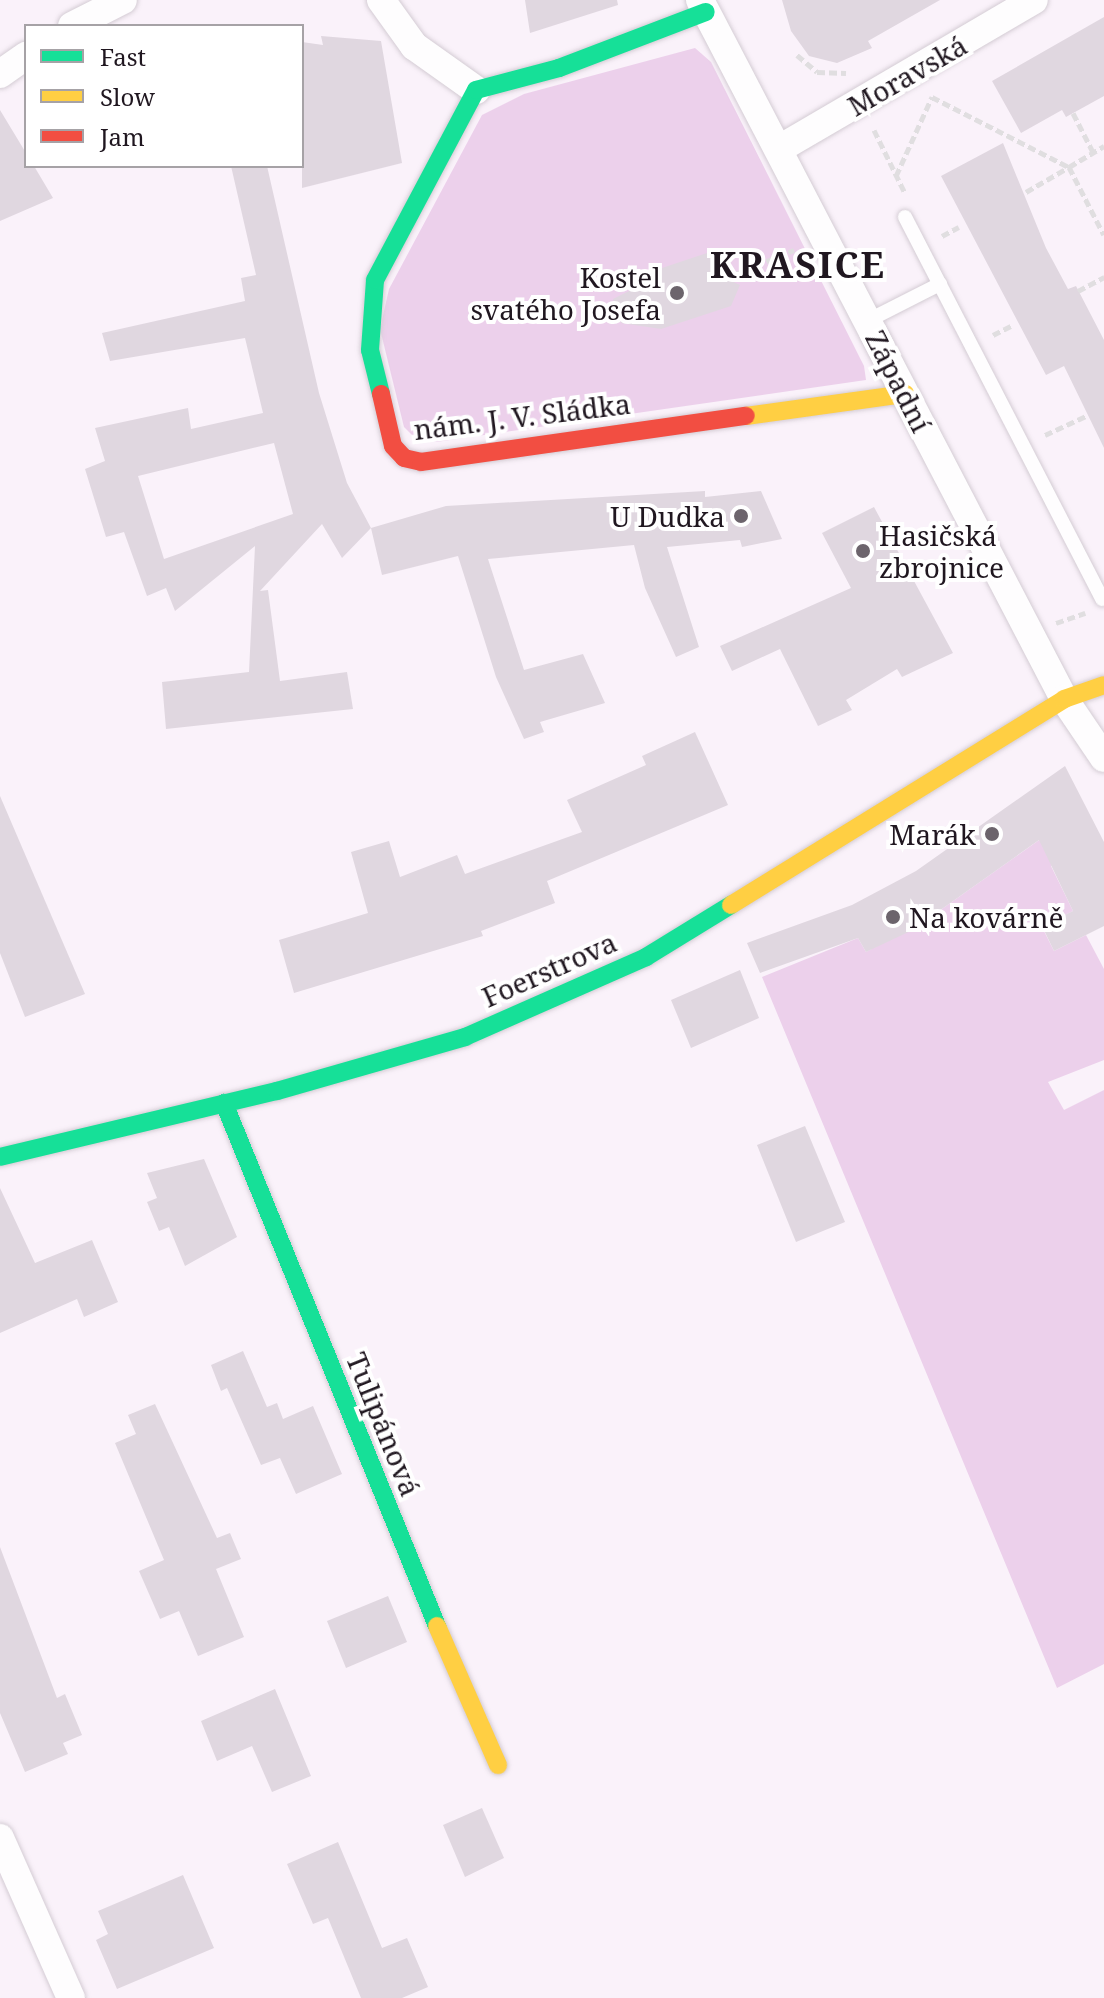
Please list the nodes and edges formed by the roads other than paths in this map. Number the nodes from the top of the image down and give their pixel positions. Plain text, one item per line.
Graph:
1 (123, 0) edge
2 (381, 0) edge
3 (1034, 0) edge
4 (703, 6) edge
5 (76, 24) edge
6 (24, 57) edge
7 (0, 74) edge
8 (476, 90) junction
9 (779, 149) junction
10 (905, 217) dead end
11 (940, 284) junction
12 (867, 321) junction
13 (905, 394) junction
14 (1102, 599) edge
15 (1104, 685) edge
16 (1064, 699) junction
17 (1104, 758) edge
18 (224, 1103) junction
19 (0, 1157) edge
20 (498, 1765) dead end
21 (0, 1838) edge
22 (71, 1998) edge

1 - 5 street
2 - 8 street
3 - 9 street, Moravská
4 - 8 street
4 - 9 street, Západní
6 - 7 street
8 - 13 street, nám. J. V. Sládka
9 - 12 street, Západní
10 - 11 lane
11 - 12 lane
11 - 14 lane
12 - 13 street, Západní
13 - 16 street, Západní
15 - 16 street, Foerstrova
16 - 17 street, Západní
16 - 18 street, Foerstrova
18 - 19 street, Foerstrova
18 - 20 street, Tulipánová
21 - 22 street

